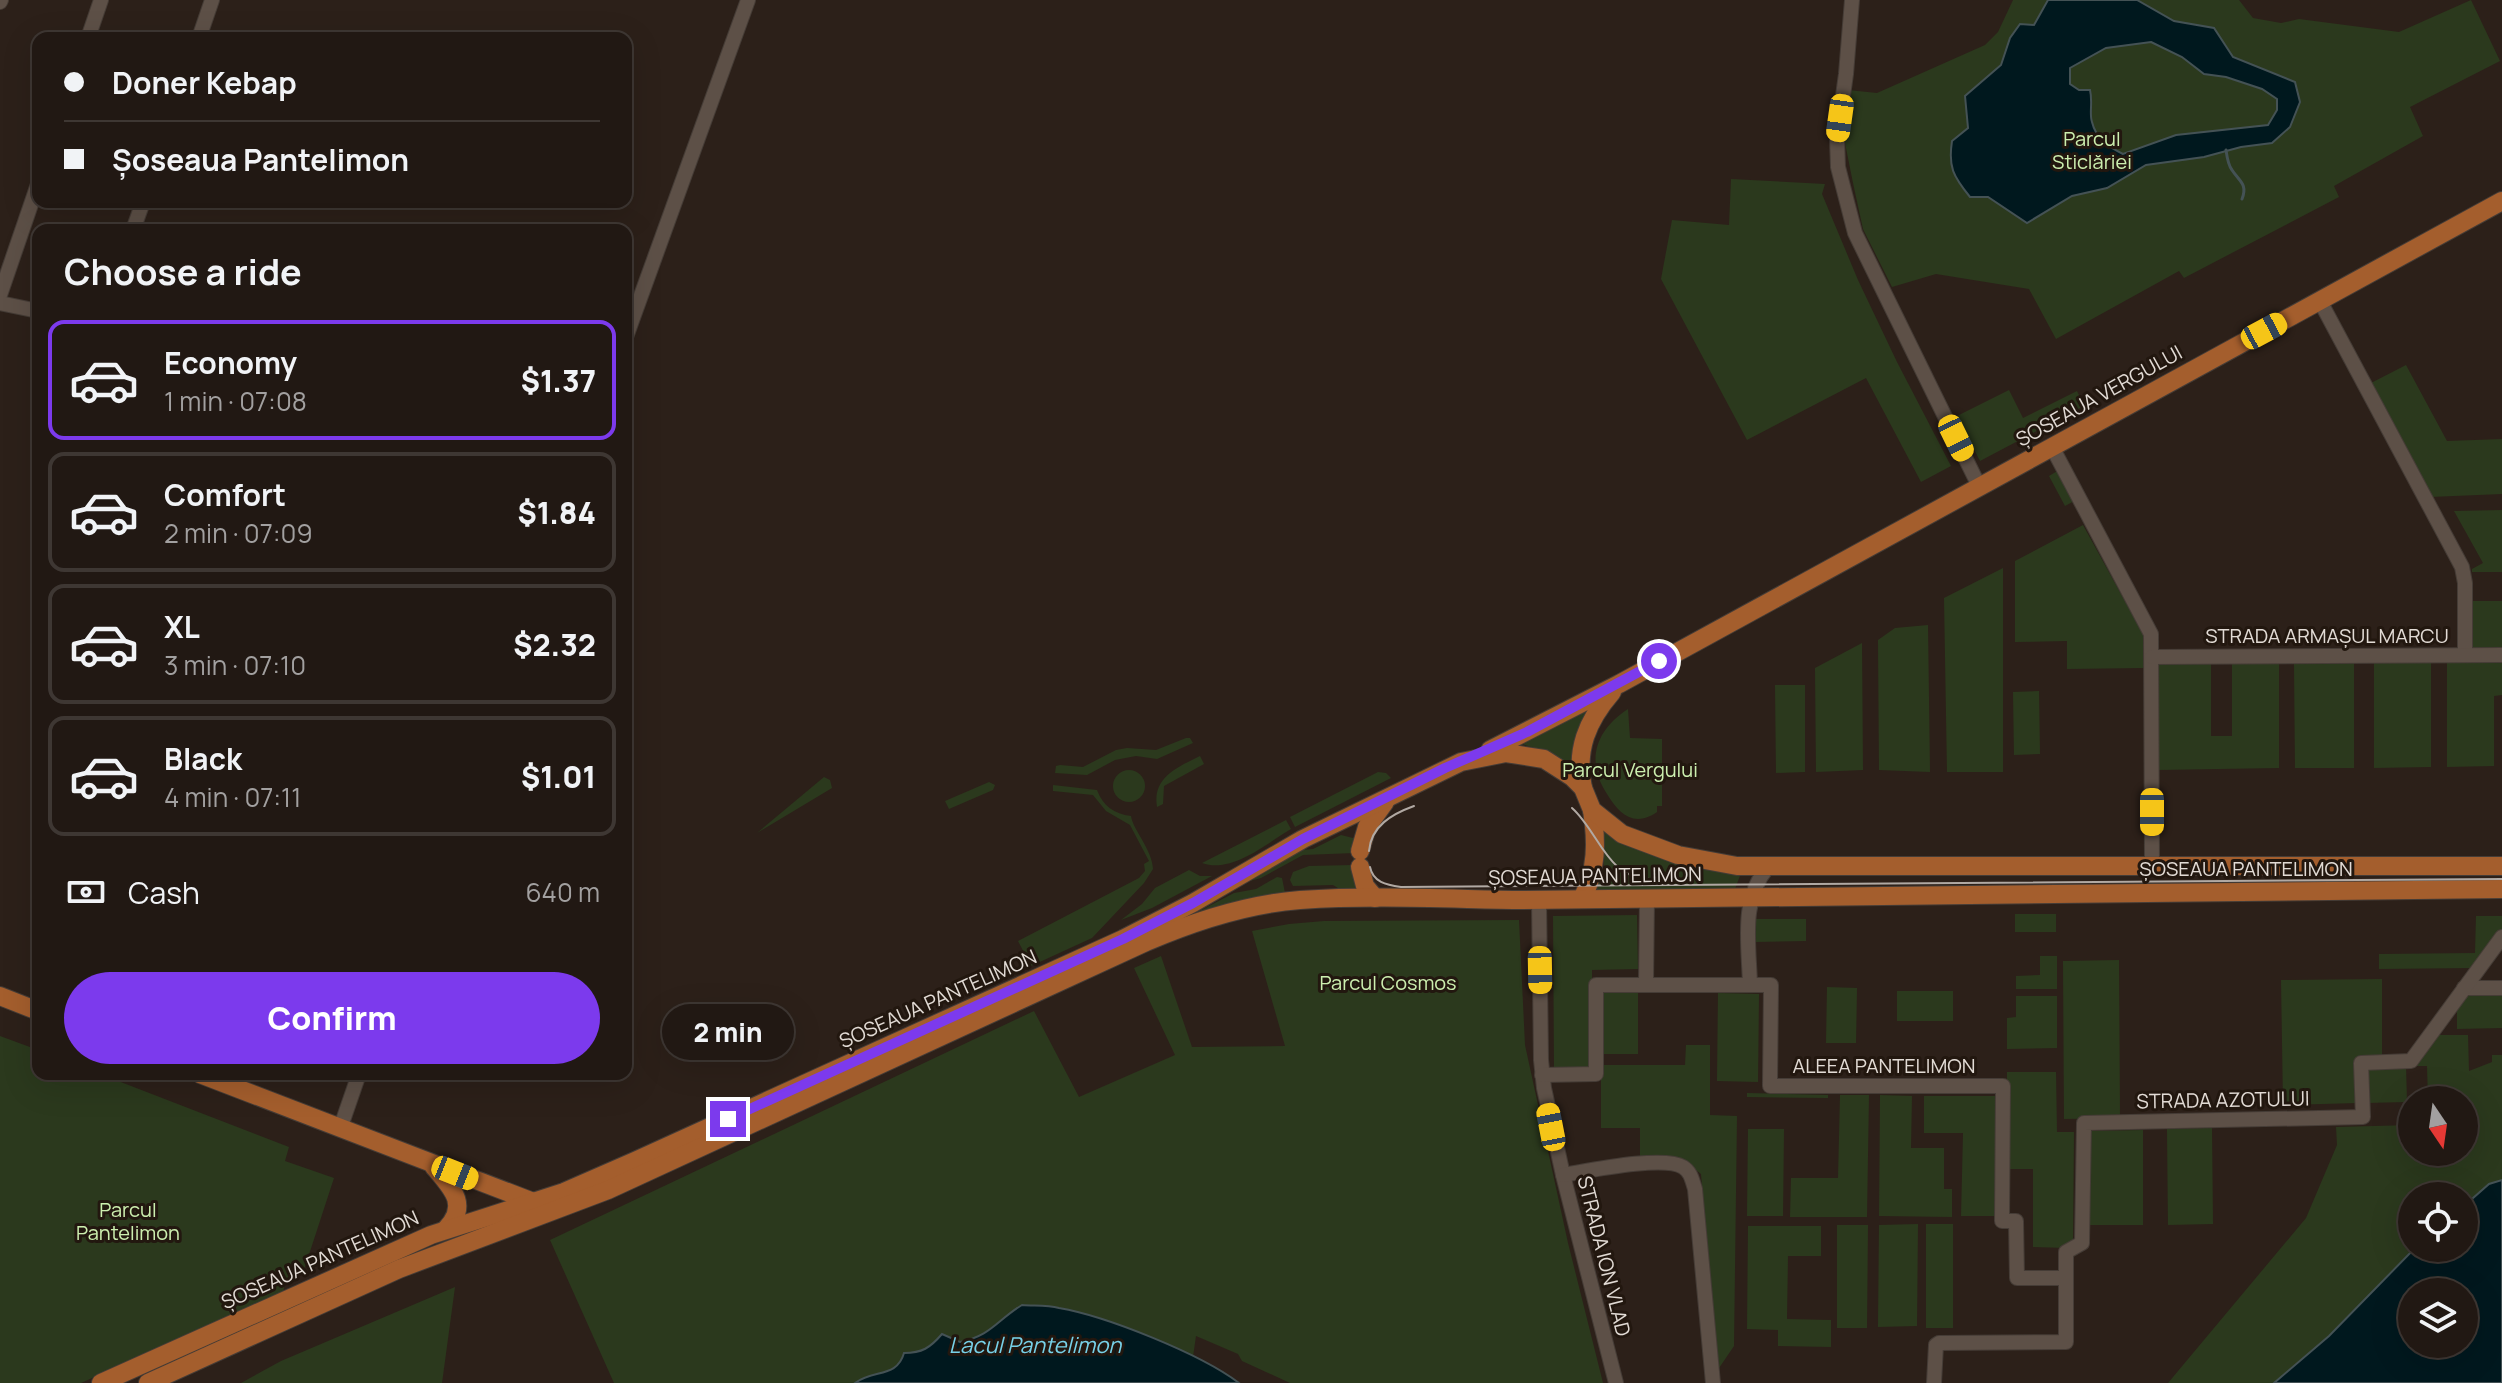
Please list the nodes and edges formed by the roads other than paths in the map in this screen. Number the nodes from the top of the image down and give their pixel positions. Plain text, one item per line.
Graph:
1 (101, 0) edge
2 (212, 0) edge
3 (748, 0) edge
4 (1852, 0) edge
5 (90, 32) edge
6 (201, 32) edge
7 (2502, 201) edge
8 (32, 202) edge
9 (0, 295) edge
10 (2320, 301) junction
11 (0, 303) edge
12 (32, 310) edge
13 (632, 320) edge
14 (2052, 447) junction
15 (1979, 486) junction
16 (2465, 655) junction
17 (2502, 655) edge
18 (2152, 657) junction
19 (1619, 684) junction
20 (1461, 762) junction
21 (1583, 788) junction
22 (1392, 794) junction
23 (1592, 810) junction
24 (2502, 866) edge
25 (1768, 867) junction
26 (2152, 867) junction
27 (2502, 889) edge
28 (1751, 897) junction
29 (1375, 898) junction
30 (1647, 898) junction
31 (1582, 899) junction
32 (1539, 900) junction
33 (2502, 937) edge
34 (1646, 985) junction
35 (1750, 985) junction
36 (2464, 988) junction
37 (2502, 988) edge
38 (0, 996) edge
39 (32, 1009) edge
40 (1542, 1075) junction
41 (215, 1080) edge
42 (357, 1080) edge
43 (340, 1129) junction
44 (431, 1164) junction
45 (1563, 1175) junction
46 (532, 1202) junction
47 (562, 1209) junction
48 (523, 1223) junction
49 (446, 1229) junction
50 (2066, 1278) junction
51 (101, 1383) edge
52 (148, 1383) edge
53 (1616, 1383) edge
54 (1713, 1383) edge
55 (1934, 1383) edge

1 - 5 street
2 - 6 street
3 - 13 street
4 - 15 street
7 - 10 main road, ȘOSEAUA VERGULUI
8 - 9 street
10 - 14 main road, ȘOSEAUA VERGULUI
10 - 16 street
11 - 12 street
14 - 15 main road, ȘOSEAUA VERGULUI
14 - 18 street
15 - 19 main road, ȘOSEAUA VERGULUI
16 - 17 street, STRADA ARMAȘUL MARCU
16 - 18 street, STRADA ARMAȘUL MARCU
18 - 26 street
19 - 20 main road, ȘOSEAUA VERGULUI
19 - 21 main road
20 - 21 main road, ȘOSEAUA PANTELIMON
20 - 22 main road, ȘOSEAUA PANTELIMON
21 - 23 main road, ȘOSEAUA PANTELIMON
22 - 29 main road
22 - 46 main road, ȘOSEAUA PANTELIMON
23 - 25 main road, ȘOSEAUA PANTELIMON
23 - 31 main road
24 - 26 main road, ȘOSEAUA PANTELIMON
25 - 26 main road, ȘOSEAUA PANTELIMON
25 - 28 street
27 - 28 main road, ȘOSEAUA PANTELIMON
28 - 30 main road, ȘOSEAUA PANTELIMON
28 - 35 street
29 - 32 main road, ȘOSEAUA PANTELIMON
29 - 47 main road, ȘOSEAUA PANTELIMON
30 - 31 main road, ȘOSEAUA PANTELIMON
30 - 34 street
31 - 32 main road, ȘOSEAUA PANTELIMON
32 - 40 street, STRADA ION VLAD
33 - 36 street
34 - 35 street
34 - 40 street
35 - 50 street, ALEEA PANTELIMON
36 - 37 street
36 - 50 street, STRADA AZOTULUI
38 - 39 main road
40 - 45 street, STRADA ION VLAD
41 - 43 main road
42 - 43 street
43 - 44 main road
44 - 46 main road
44 - 49 main road
45 - 53 street, STRADA ION VLAD
45 - 54 street
46 - 47 main road
46 - 48 main road
46 - 49 main road, ȘOSEAUA PANTELIMON
47 - 48 main road, ȘOSEAUA PANTELIMON
48 - 52 main road, ȘOSEAUA PANTELIMON
49 - 51 main road, ȘOSEAUA PANTELIMON
50 - 55 street

